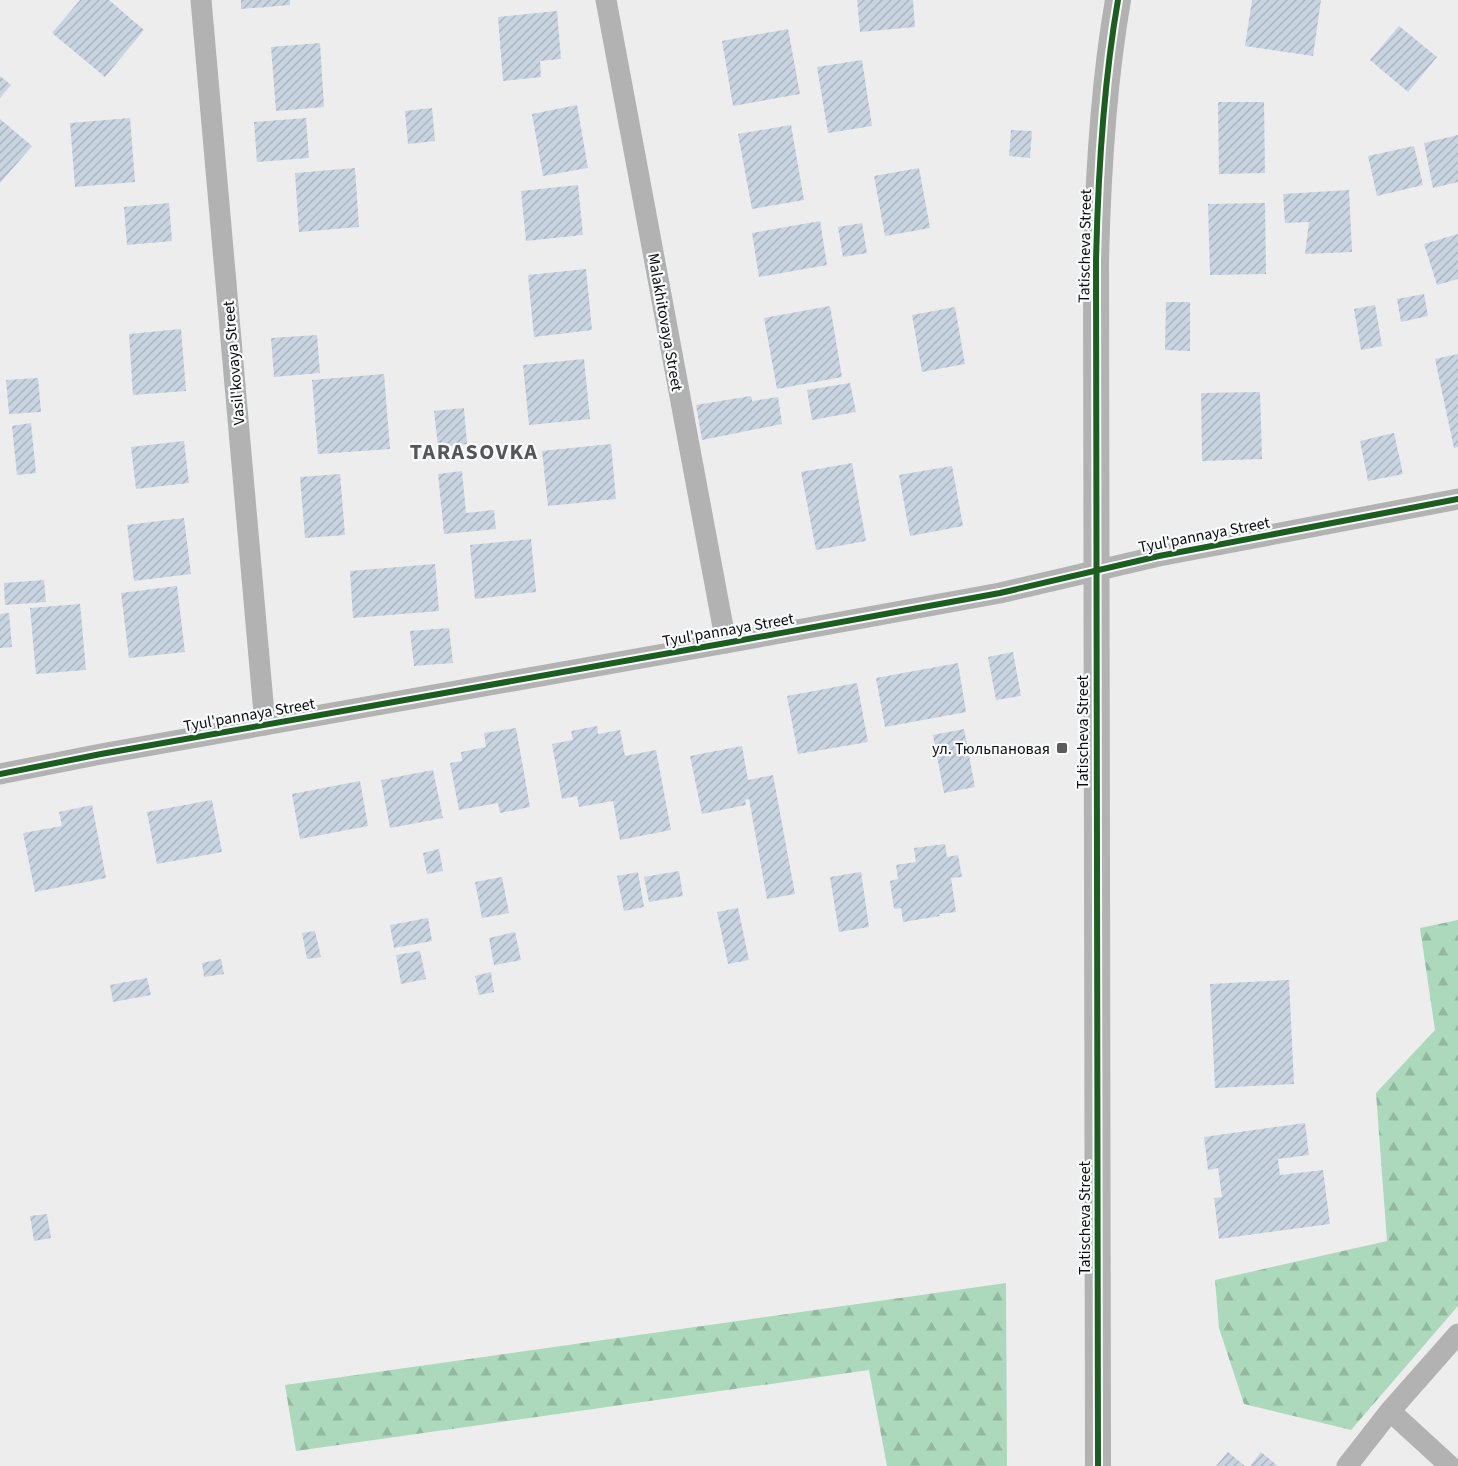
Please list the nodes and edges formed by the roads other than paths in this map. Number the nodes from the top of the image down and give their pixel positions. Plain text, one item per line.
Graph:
1 (201, 0) edge
2 (606, 0) edge
3 (1118, 0) edge
4 (1458, 499) edge
5 (1095, 570) junction
6 (726, 644) junction
7 (266, 725) junction
8 (0, 774) edge
9 (1458, 1334) edge
10 (1390, 1411) junction
11 (1098, 1466) edge
12 (1347, 1466) edge
13 (1450, 1466) edge

1 - 7 street, Vasil'kovaya Street
2 - 6 street, Malakhitovaya Street
3 - 5 street, Tatischeva Street
4 - 5 street, Tyul'pannaya Street
5 - 6 street, Tyul'pannaya Street
5 - 11 street, Tatischeva Street
6 - 7 street, Tyul'pannaya Street
7 - 8 street, Tyul'pannaya Street
9 - 10 street
10 - 12 street
10 - 13 street

